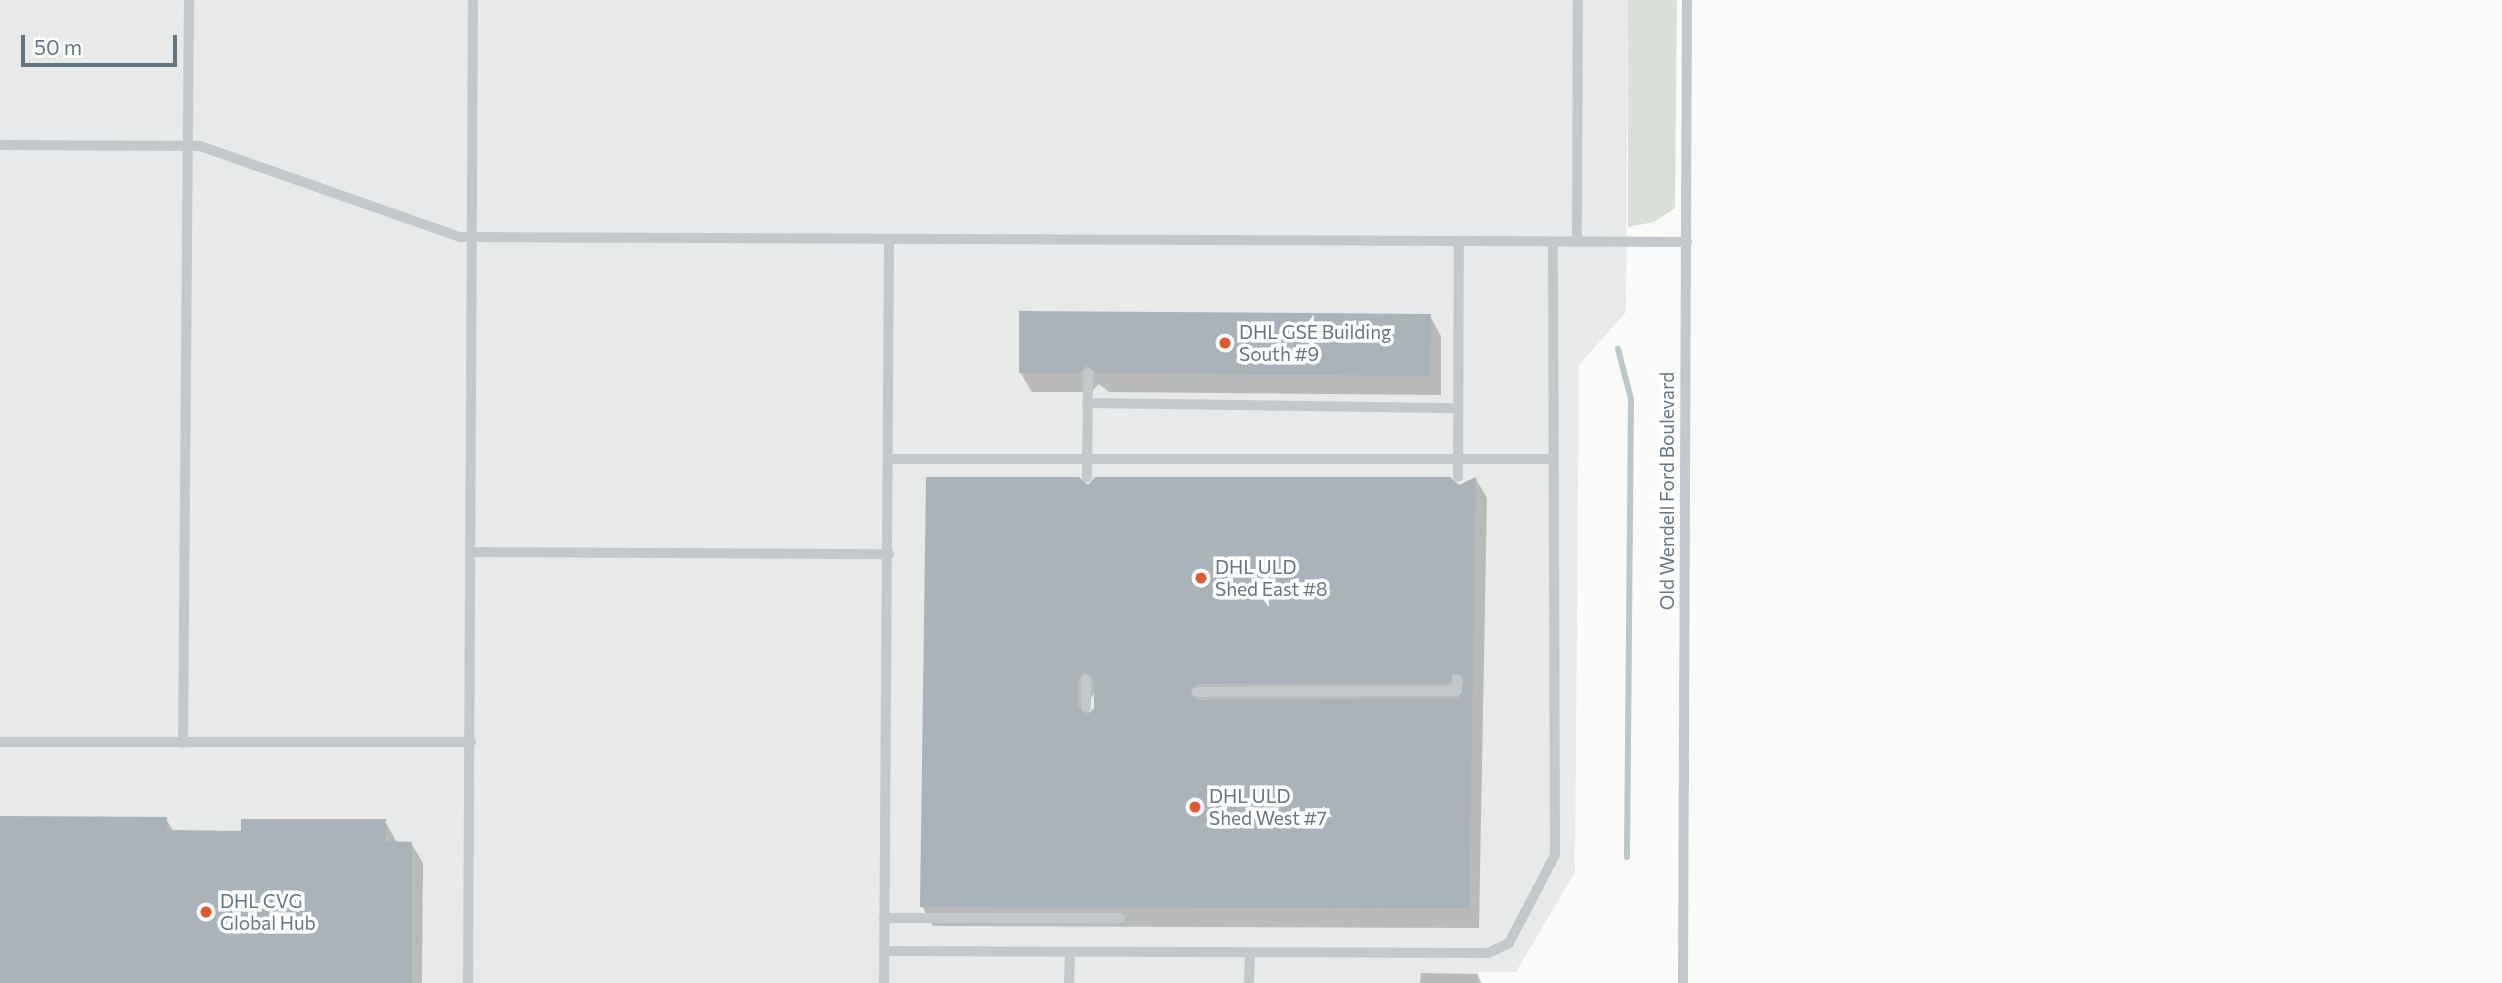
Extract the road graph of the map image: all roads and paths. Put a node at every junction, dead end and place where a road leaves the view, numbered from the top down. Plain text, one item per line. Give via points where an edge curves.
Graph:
1 (189, 0) edge
2 (474, 0) edge
3 (1578, 0) edge
4 (1687, 0) edge
5 (0, 145) edge
6 (188, 146) junction
7 (472, 237) junction
8 (889, 239) junction
9 (1459, 242) junction
10 (1553, 242) junction
11 (1577, 242) junction
12 (1687, 242) junction
13 (1088, 373) dead end
14 (1087, 403) junction
15 (1458, 408) junction
16 (1087, 458) junction
17 (888, 459) junction
18 (1458, 459) junction
19 (1553, 459) junction
20 (1087, 477) dead end
21 (1458, 477) dead end
22 (471, 552) junction
23 (888, 554) junction
24 (1457, 679) dead end
25 (1086, 680) dead end
26 (1197, 692) dead end
27 (1086, 706) dead end
28 (471, 741) junction
29 (0, 742) edge
30 (183, 743) junction
31 (884, 918) junction
32 (1120, 918) dead end
33 (884, 951) junction
34 (1070, 952) junction
35 (1250, 953) junction
36 (468, 983) edge
37 (884, 983) edge
38 (1069, 983) edge
39 (1249, 983) edge
40 (1683, 983) edge

1 - 6 lane
2 - 7 lane
3 - 11 lane
4 - 12 lane, Old Wendell Ford Boulevard
5 - 6 lane
6 - 7 lane
6 - 30 lane
7 - 8 lane
7 - 22 lane
8 - 9 lane
8 - 17 lane
9 - 10 lane
9 - 15 lane
10 - 11 lane
10 - 19 lane
11 - 12 lane
12 - 40 lane, Old Wendell Ford Boulevard
13 - 14 lane
14 - 15 lane
14 - 16 lane
15 - 18 lane
16 - 17 lane
16 - 18 lane
16 - 20 lane
17 - 23 lane
18 - 19 lane
18 - 21 lane
19 - 35 lane via 1555,855 1509,943 1488,953
22 - 23 lane
22 - 28 lane
23 - 31 lane
24 - 26 lane via 1457,691
25 - 27 lane
28 - 30 lane
28 - 36 lane
29 - 30 lane
31 - 32 lane
31 - 33 lane
33 - 34 lane
33 - 37 lane
34 - 35 lane
34 - 38 lane
35 - 39 lane

